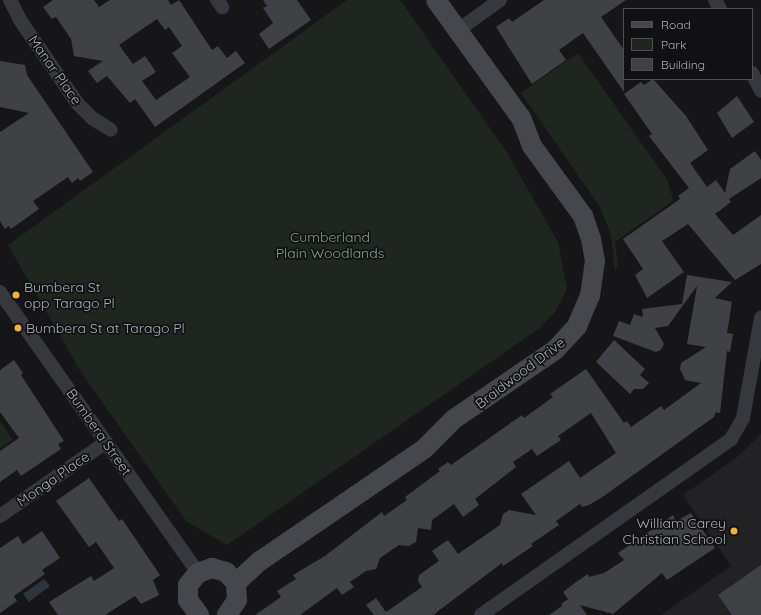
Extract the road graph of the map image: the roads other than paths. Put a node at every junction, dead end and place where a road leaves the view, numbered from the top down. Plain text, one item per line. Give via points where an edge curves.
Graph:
1 (10, 0) edge
2 (436, 0) edge
3 (500, 0) edge
4 (457, 30) junction
5 (111, 130) dead end
6 (1, 297) edge
7 (761, 318) edge
8 (106, 442) junction
9 (0, 516) edge
10 (198, 573) junction
11 (236, 583) junction
12 (190, 612) edge
13 (228, 615) edge
14 (481, 615) edge

1 - 5 street, Manar Place via 20,20 78,104 92,118
2 - 4 street, Braidwood Drive
3 - 4 street
4 - 11 street, Braidwood Drive via 521,118 532,146 583,216 595,260 593,286 586,307 573,331 555,350 454,419 424,449 260,560
6 - 8 street, Bumbera Street
7 - 14 street via 743,418 731,439
8 - 9 street, Monga Place
8 - 10 street, Bumbera Street
10 - 11 street via 219,569
10 - 12 street via 187,592
11 - 13 street via 237,600

